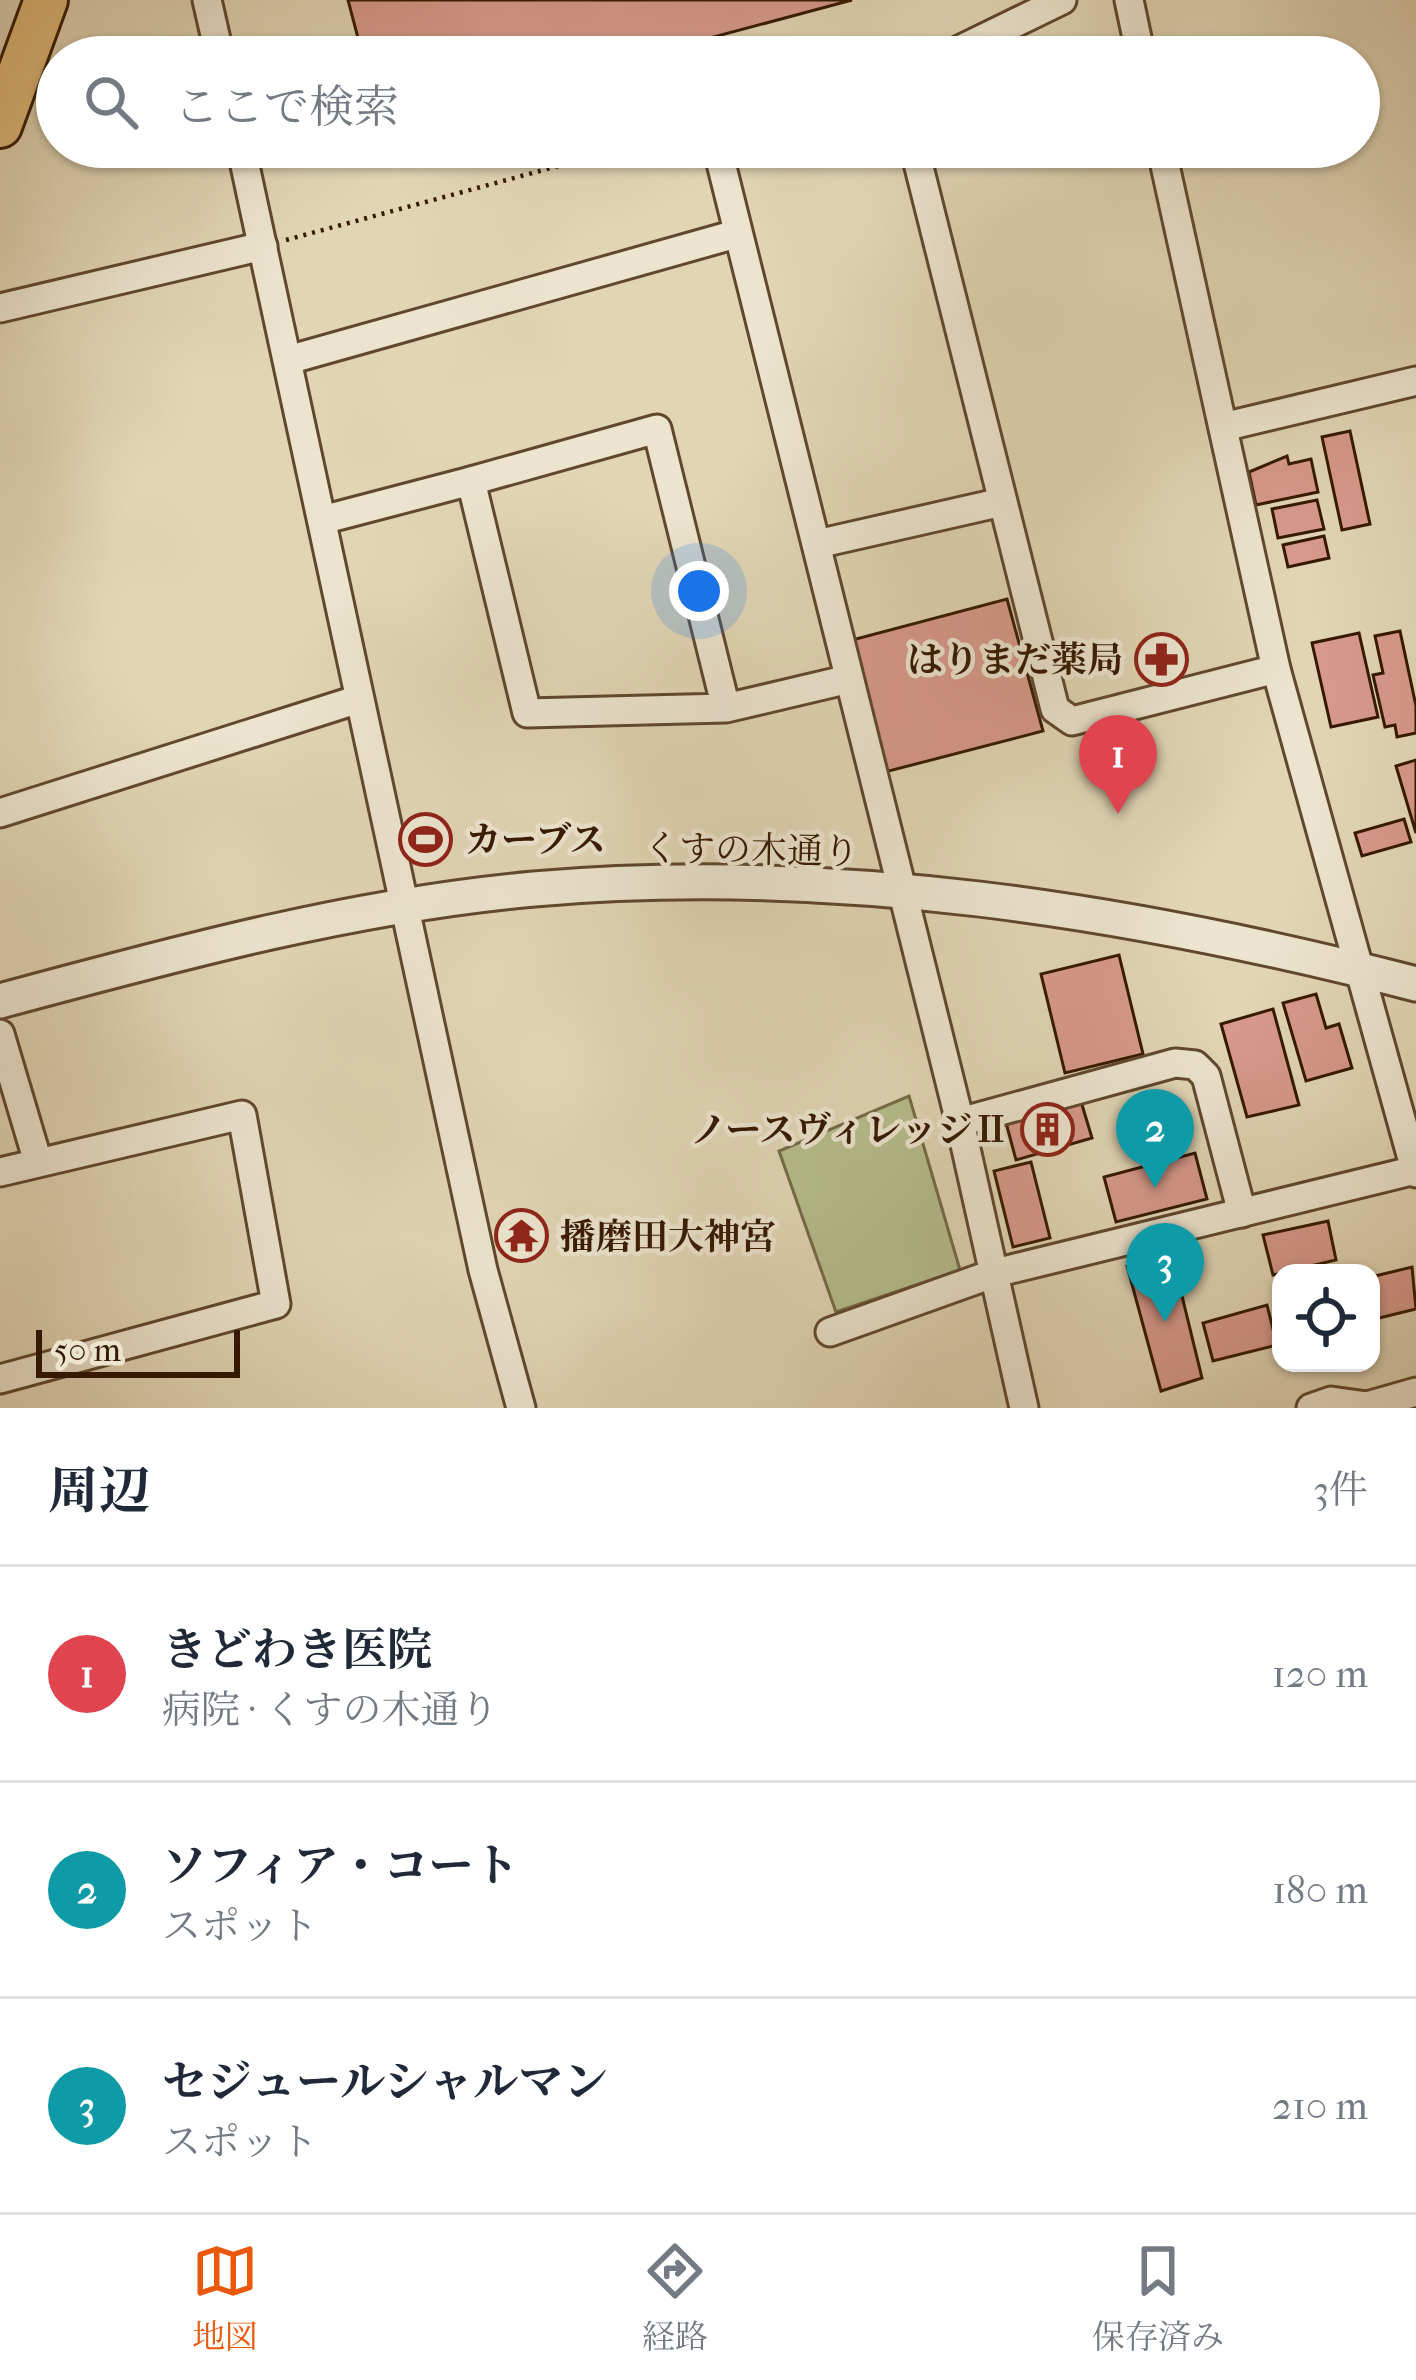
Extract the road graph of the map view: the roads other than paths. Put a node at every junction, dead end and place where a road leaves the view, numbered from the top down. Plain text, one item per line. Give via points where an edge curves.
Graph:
1 (46, 0) edge
2 (207, 0) edge
3 (1062, 0) edge
4 (1129, 0) edge
5 (215, 36) edge
6 (989, 36) edge
7 (1137, 36) edge
8 (0, 126) edge
9 (246, 168) edge
10 (722, 168) edge
11 (919, 168) edge
12 (1166, 168) edge
13 (736, 234) junction
14 (263, 246) junction
15 (0, 308) edge
16 (288, 360) junction
17 (1416, 382) edge
18 (1223, 427) junction
19 (471, 481) junction
20 (1002, 502) junction
21 (322, 520) junction
22 (817, 544) junction
23 (1276, 669) junction
24 (849, 679) junction
25 (359, 699) junction
26 (726, 707) junction
27 (0, 813) edge
28 (899, 894) junction
29 (406, 907) junction
30 (1361, 970) junction
31 (1416, 984) edge
32 (0, 1001) edge
33 (0, 1034) edge
34 (959, 1122) junction
35 (38, 1162) junction
36 (0, 1172) edge
37 (1416, 1172) edge
38 (1242, 1213) junction
39 (995, 1273) junction
40 (830, 1332) dead end
41 (0, 1379) edge
42 (1416, 1392) edge
43 (521, 1408) edge
44 (1024, 1408) edge
45 (1311, 1408) edge

1 - 8 main road
2 - 5 street
3 - 6 street
4 - 7 street
9 - 14 street
10 - 13 street
11 - 20 street
12 - 18 street
13 - 16 street
13 - 22 street
14 - 15 street
14 - 16 street
16 - 21 street
17 - 18 street
18 - 23 street
19 - 21 street
19 - 26 street via 526,713
19 - 26 street via 657,429
20 - 22 street
20 - 23 street via 1055,709 1072,721
21 - 25 street
22 - 24 street
23 - 30 street
24 - 26 street
24 - 28 street
25 - 27 street
25 - 29 street
28 - 29 street, くすの木通り via 656,884
28 - 30 street, くすの木通り via 1120,919
28 - 34 street
29 - 32 street, くすの木通り via 163,957
29 - 43 street via 483,1270
30 - 31 street, くすの木通り
30 - 37 street
33 - 35 street
34 - 38 street via 1175,1063 1195,1065 1206,1076
34 - 39 street
35 - 36 street
35 - 41 street via 242,1115 276,1304
37 - 38 street
38 - 39 street
39 - 40 street
39 - 44 street
42 - 45 street via 1367,1406 1331,1401

